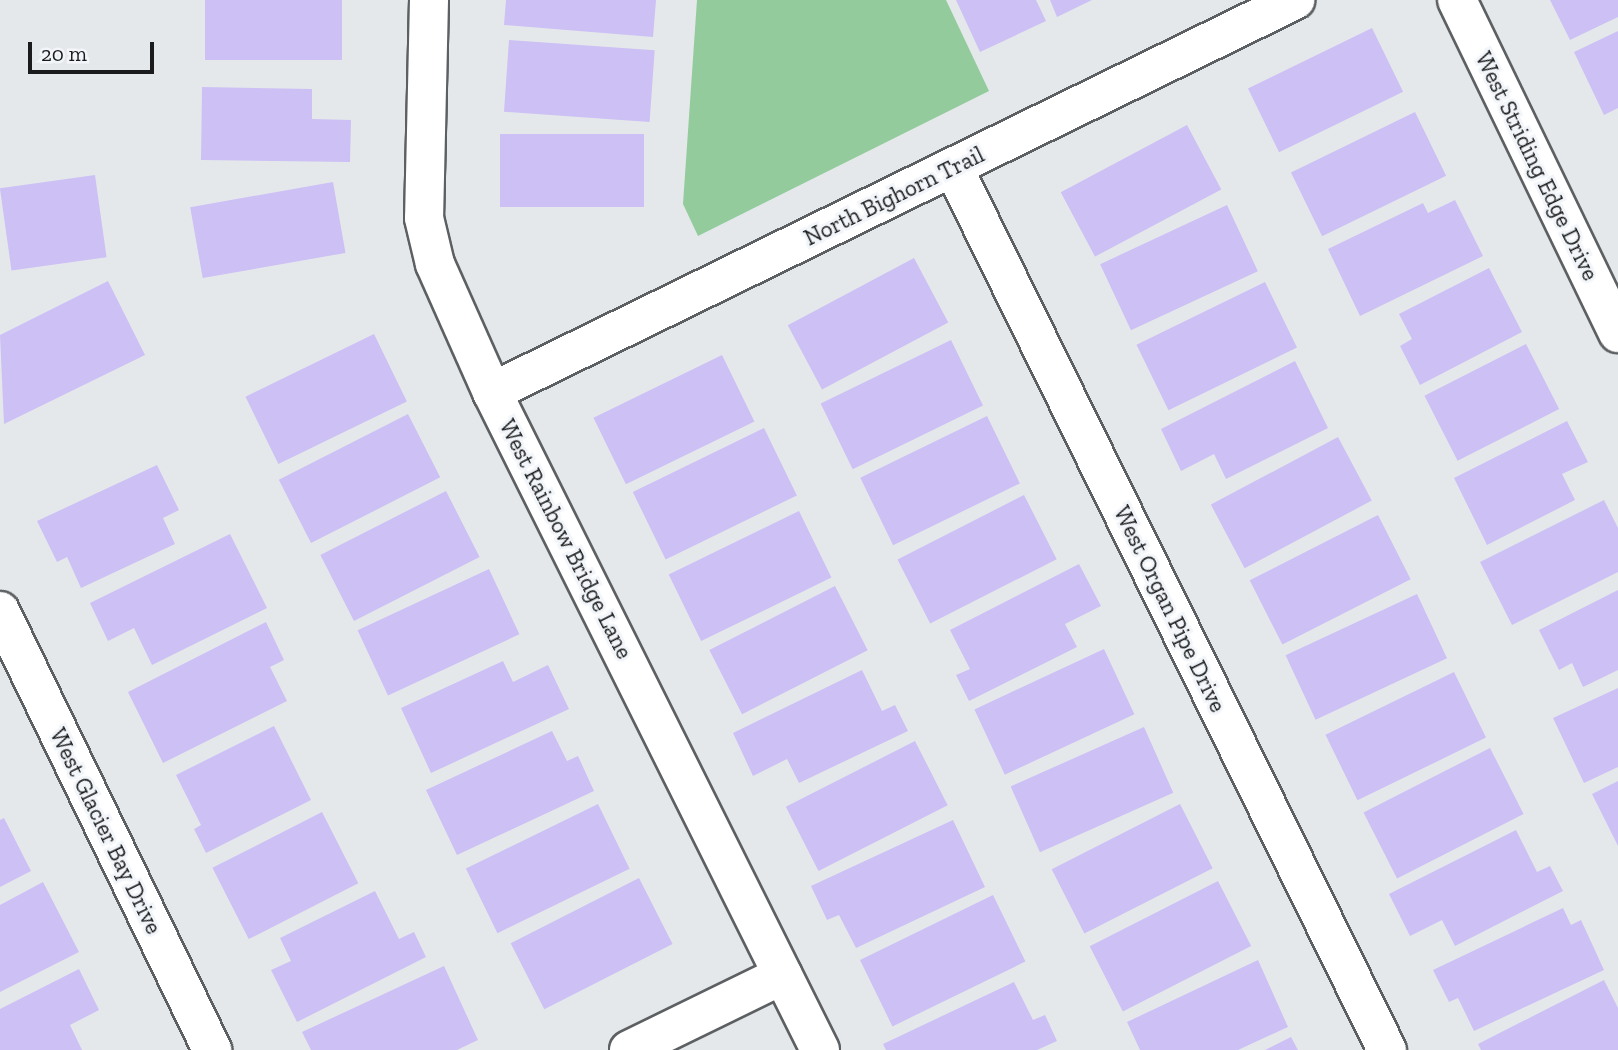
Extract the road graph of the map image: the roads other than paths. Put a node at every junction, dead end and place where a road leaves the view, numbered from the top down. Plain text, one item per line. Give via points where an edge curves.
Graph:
1 (429, 0) edge
2 (1295, 0) edge
3 (1457, 0) edge
4 (953, 167) junction
5 (1618, 333) edge
6 (492, 392) junction
7 (0, 611) edge
8 (783, 975) junction
9 (212, 1050) edge
10 (629, 1050) edge
11 (820, 1050) edge
12 (1387, 1050) edge

1 - 6 street, West Rainbow Bridge Lane via 424,218 435,264
2 - 4 street, North Bighorn Trail
3 - 5 street, West Striding Edge Drive
4 - 6 street, North Bighorn Trail
4 - 12 street, West Organ Pipe Drive
6 - 8 street, West Rainbow Bridge Lane
7 - 9 street, West Glacier Bay Drive
8 - 10 street
8 - 11 street, West Rainbow Bridge Lane

